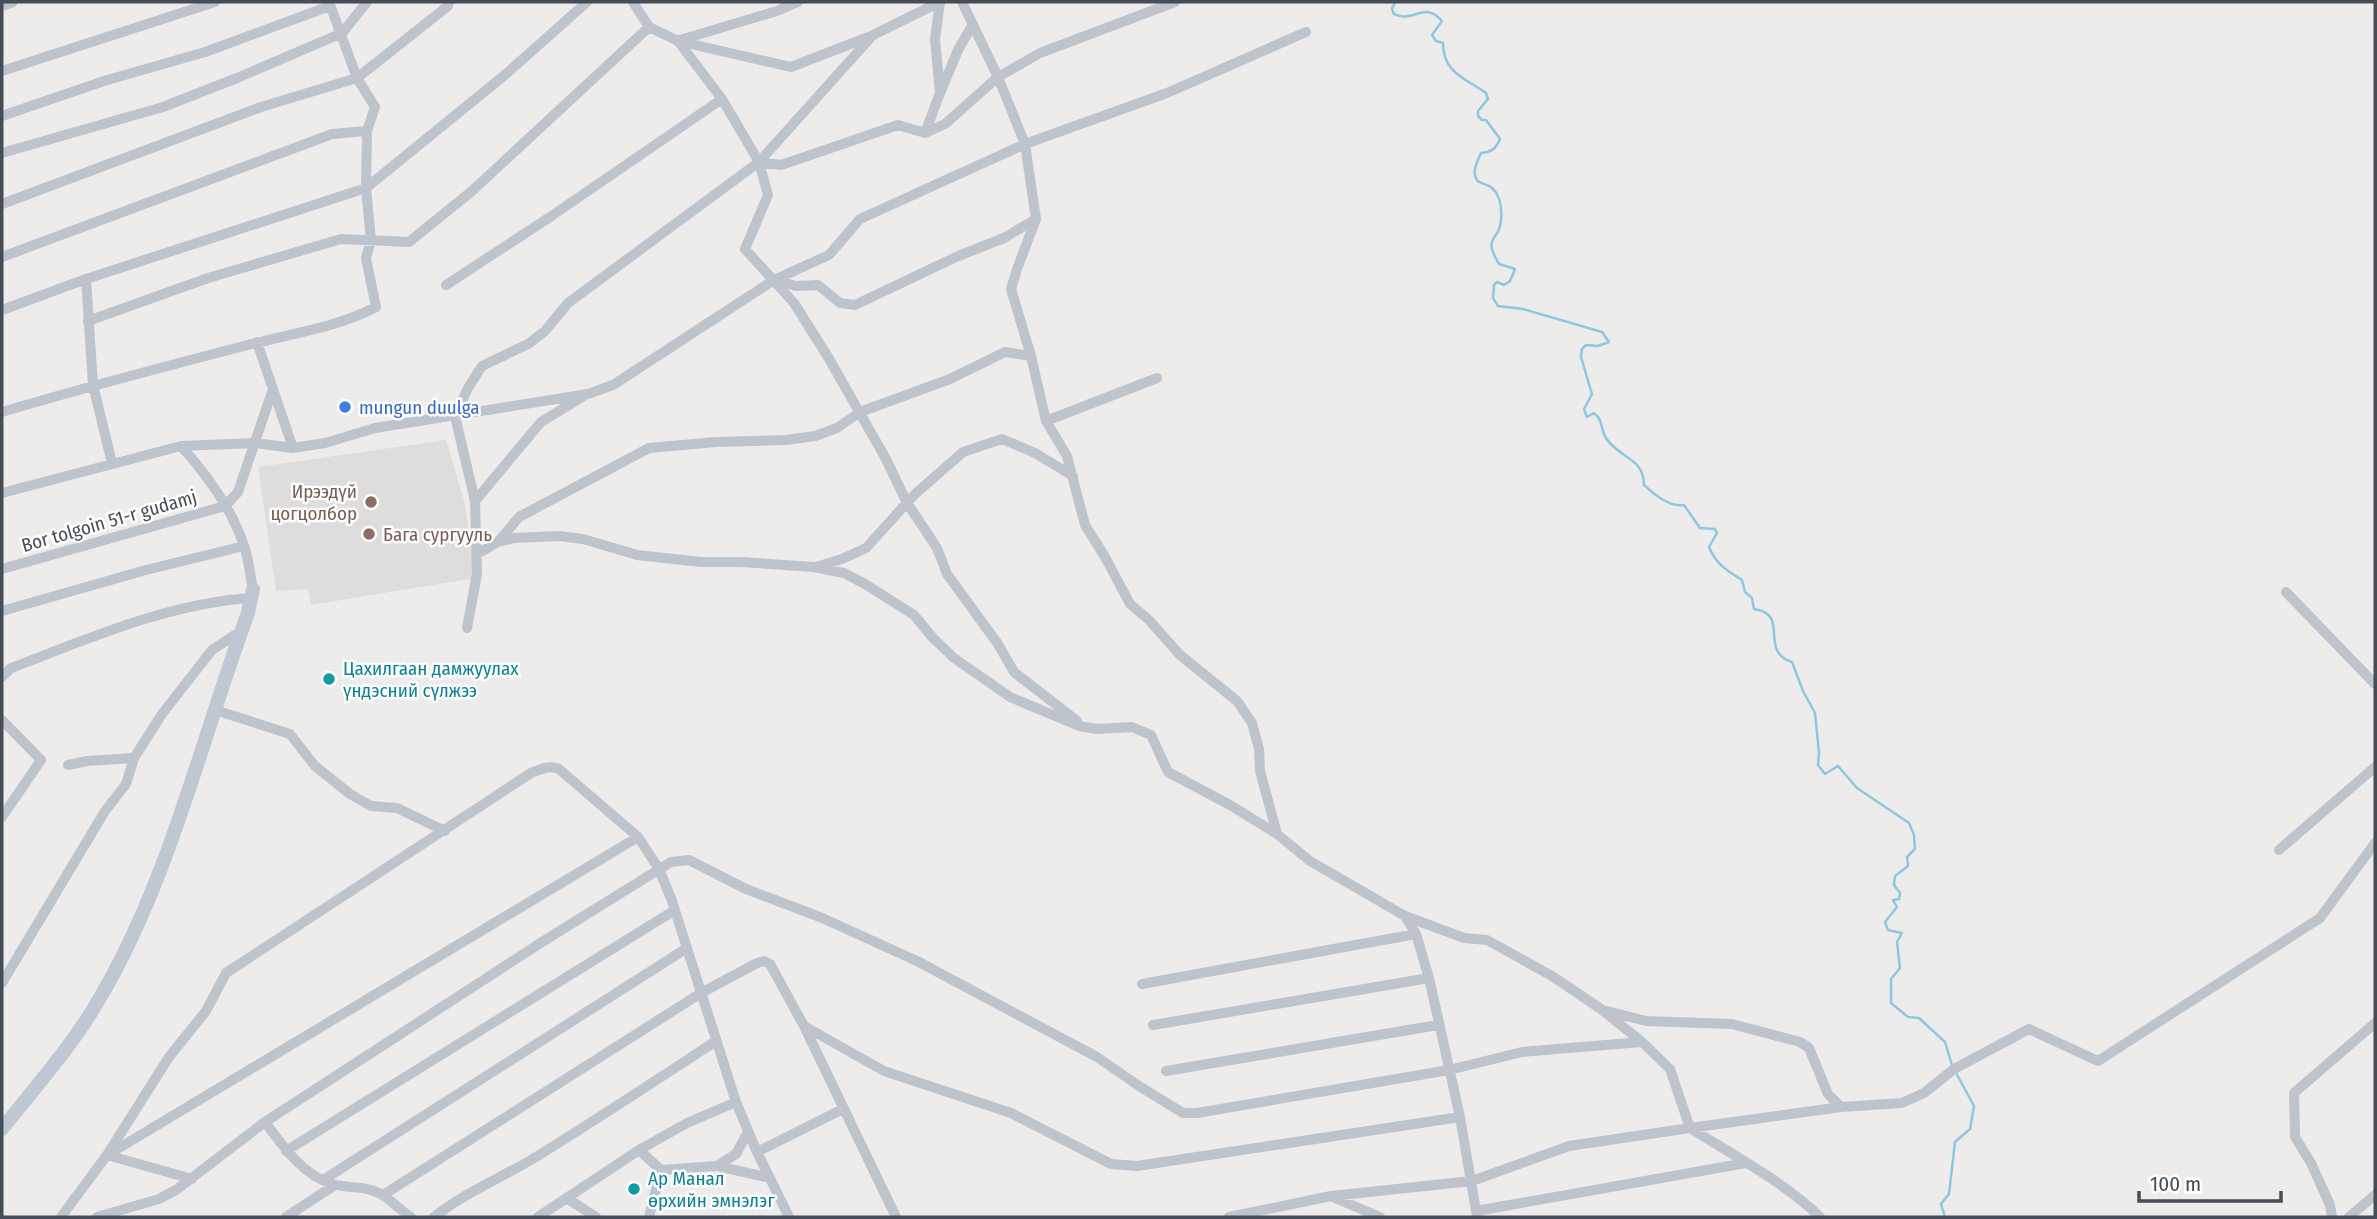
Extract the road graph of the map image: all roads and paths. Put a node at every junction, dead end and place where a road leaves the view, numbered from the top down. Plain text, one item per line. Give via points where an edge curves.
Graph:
1 (13, 2) edge
2 (215, 2) edge
3 (367, 2) edge
4 (449, 2) edge
5 (587, 2) edge
6 (633, 2) edge
7 (798, 2) edge
8 (940, 2) edge
9 (962, 2) edge
10 (1175, 2) edge
11 (329, 4) edge
12 (2, 6) edge
13 (973, 24) junction
14 (649, 27) junction
15 (1306, 32) dead end
16 (342, 33) junction
17 (873, 35) junction
18 (678, 41) junction
19 (2, 71) edge
20 (998, 77) junction
21 (357, 78) junction
22 (940, 93) junction
23 (722, 99) junction
24 (2, 117) edge
25 (367, 131) junction
26 (925, 133) junction
27 (1025, 144) junction
28 (2, 153) edge
29 (759, 162) junction
30 (366, 188) junction
31 (2, 204) edge
32 (1036, 219) junction
33 (371, 240) junction
34 (2, 257) edge
35 (86, 279) junction
36 (775, 280) junction
37 (446, 285) dead end
38 (2, 310) edge
39 (88, 321) junction
40 (257, 342) junction
41 (1031, 356) junction
42 (1157, 378) dead end
43 (93, 385) junction
44 (273, 389) junction
45 (587, 394) junction
46 (2, 412) edge
47 (860, 412) junction
48 (455, 416) junction
49 (1046, 421) junction
50 (255, 443) junction
51 (181, 446) junction
52 (293, 448) junction
53 (112, 463) junction
54 (1073, 476) junction
55 (2, 493) edge
56 (475, 501) junction
57 (907, 503) junction
58 (225, 506) junction
59 (498, 542) junction
60 (244, 546) junction
61 (477, 554) junction
62 (814, 568) junction
63 (2, 569) edge
64 (2286, 592) dead end
65 (252, 593) junction
66 (2, 611) edge
67 (467, 628) dead end
68 (241, 631) junction
69 (2, 677) edge
70 (2375, 684) edge
71 (215, 710) junction
72 (2, 720) edge
73 (1097, 729) junction
74 (134, 758) junction
75 (68, 765) dead end
76 (2375, 767) edge
77 (2, 817) edge
78 (445, 831) junction
79 (1277, 834) junction
80 (638, 838) junction
81 (2375, 843) edge
82 (2279, 850) dead end
83 (659, 869) junction
84 (675, 910) junction
85 (1405, 916) junction
86 (1416, 934) junction
87 (687, 948) junction
88 (1429, 978) junction
89 (2, 983) edge
90 (1142, 984) dead end
91 (701, 993) junction
92 (1601, 1009) junction
93 (2375, 1023) edge
94 (1438, 1025) junction
95 (804, 1026) junction
96 (1153, 1026) dead end
97 (716, 1041) junction
98 (1642, 1042) junction
99 (1449, 1070) junction
100 (1166, 1071) dead end
101 (736, 1102) junction
102 (1841, 1107) junction
103 (843, 1109) junction
104 (1460, 1117) junction
105 (265, 1122) junction
106 (1690, 1128) junction
107 (2, 1129) edge
108 (748, 1132) junction
109 (639, 1150) junction
110 (286, 1151) junction
111 (757, 1152) junction
112 (107, 1155) junction
113 (1746, 1163) junction
114 (717, 1166) junction
115 (661, 1170) junction
116 (770, 1178) junction
117 (192, 1179) junction
118 (323, 1180) junction
119 (1472, 1181) junction
120 (335, 1185) junction
121 (383, 1195) junction
122 (2375, 1195) edge
123 (1331, 1196) junction
124 (568, 1199) junction
125 (397, 1208) junction
126 (1477, 1214) edge
127 (61, 1217) edge
128 (97, 1217) edge
129 (286, 1217) edge
130 (388, 1217) edge
131 (411, 1217) edge
132 (434, 1217) edge
133 (538, 1217) edge
134 (596, 1217) edge
135 (649, 1217) edge
136 (789, 1217) edge
137 (896, 1217) edge
138 (1228, 1217) edge
139 (1380, 1217) edge
140 (1820, 1217) edge
141 (2332, 1217) edge
142 (2349, 1217) edge

1 - 12 street
2 - 19 street
3 - 16 street
4 - 21 street
5 - 30 street
6 - 14 street
7 - 18 street
8 - 17 street
8 - 22 street via 935,39
9 - 13 street
10 - 20 street via 1040,53
11 - 16 street
11 - 24 street via 205,52
13 - 20 street
13 - 22 street
14 - 18 street
14 - 33 street via 472,191 409,242
15 - 27 street via 1167,93
16 - 21 street
16 - 28 street via 163,107
17 - 18 street via 791,67
17 - 29 street
18 - 23 street
20 - 26 street via 944,124
20 - 27 street
21 - 25 street via 376,107
21 - 31 street via 261,107
22 - 26 street
23 - 29 street
23 - 37 street
25 - 30 street
25 - 34 street via 332,134
26 - 29 street via 898,125 781,165
27 - 32 street
27 - 36 street via 860,219 829,255
29 - 36 street via 768,195 746,249
29 - 48 street via 568,303 528,344 482,366
30 - 33 street
30 - 35 street
32 - 36 street via 855,305 840,303 818,285 796,286
32 - 41 street via 1011,289
33 - 39 street via 341,239 221,274
33 - 40 street via 366,258 376,307
35 - 38 street
35 - 39 street
36 - 45 street via 613,385
36 - 47 street via 794,303
39 - 43 street
40 - 43 street
40 - 44 street
41 - 47 street via 1005,352 950,379
41 - 49 street
42 - 49 street
43 - 46 street
43 - 53 street
44 - 50 street
44 - 52 street
45 - 48 street
45 - 56 street via 541,422
47 - 57 street
47 - 59 street via 815,436 649,448 519,517
48 - 52 street via 375,428
48 - 56 street
49 - 54 street
50 - 51 street
50 - 52 street
50 - 58 street via 238,492
51 - 53 street
51 - 58 street
53 - 55 street
54 - 57 street via 1002,439 963,452
54 - 79 street via 1085,525 1130,604 1180,655 1237,701 1252,723
56 - 61 street
57 - 62 street via 866,548
57 - 73 street via 937,548 947,575 1014,673 1074,719
58 - 60 street
58 - 63 street, Bor tolgoin 51-r gudamj
59 - 61 street
59 - 62 street via 559,536 637,555
60 - 65 street
60 - 66 street
61 - 67 street via 478,574
62 - 73 street via 844,573 894,601 914,615 954,658 1010,697
64 - 70 street
65 - 68 street
65 - 69 street via 155,617 11,668
68 - 71 street
68 - 74 street via 212,650
71 - 78 street via 290,734 314,766 351,794 372,806 397,808
71 - 107 street via 170,842 112,977 86,1020
72 - 77 street via 41,760
73 - 79 street via 1132,727 1151,735 1168,772
74 - 75 street
74 - 89 street via 126,785 104,811
76 - 82 street
78 - 80 street via 531,773 553,767
78 - 112 street via 226,973 206,1011 169,1057
79 - 85 street via 1310,861
80 - 83 street
80 - 112 street
81 - 102 street via 2320,918 2098,1061 2029,1029 1902,1103
83 - 84 street
83 - 99 street via 689,860 917,961 1097,1057 1183,1113
83 - 105 street
84 - 87 street
84 - 110 street
85 - 86 street
85 - 92 street via 1464,938 1487,940
86 - 88 street
86 - 90 street
87 - 91 street
87 - 118 street
88 - 94 street
88 - 96 street
91 - 95 street via 764,961 771,964
91 - 97 street
91 - 121 street
92 - 98 street
92 - 102 street via 1646,1021 1732,1024 1800,1042 1809,1048 1828,1094
93 - 141 street via 2294,1093 2295,1137 2311,1163
94 - 99 street
94 - 100 street
95 - 103 street
95 - 104 street via 884,1071 1011,1113 1111,1164 1138,1166
97 - 101 street
97 - 132 street
98 - 99 street via 1522,1052
98 - 106 street via 1670,1069
99 - 104 street
101 - 108 street
101 - 109 street via 687,1122
102 - 106 street
103 - 111 street
103 - 137 street
104 - 119 street
105 - 110 street
105 - 117 street
106 - 113 street
106 - 119 street via 1569,1146
108 - 111 street
108 - 114 street via 736,1154
109 - 115 street
109 - 124 street
110 - 118 street
111 - 116 street
112 - 117 street
112 - 127 street
113 - 126 street
113 - 140 street
114 - 115 street
114 - 116 street
115 - 135 street
116 - 136 street
117 - 128 street via 159,1199
118 - 120 street
119 - 123 street
119 - 126 street
120 - 121 street via 360,1186
120 - 129 street
121 - 125 street
122 - 142 street
123 - 138 street
123 - 139 street
124 - 133 street
124 - 134 street
125 - 130 street
125 - 131 street

